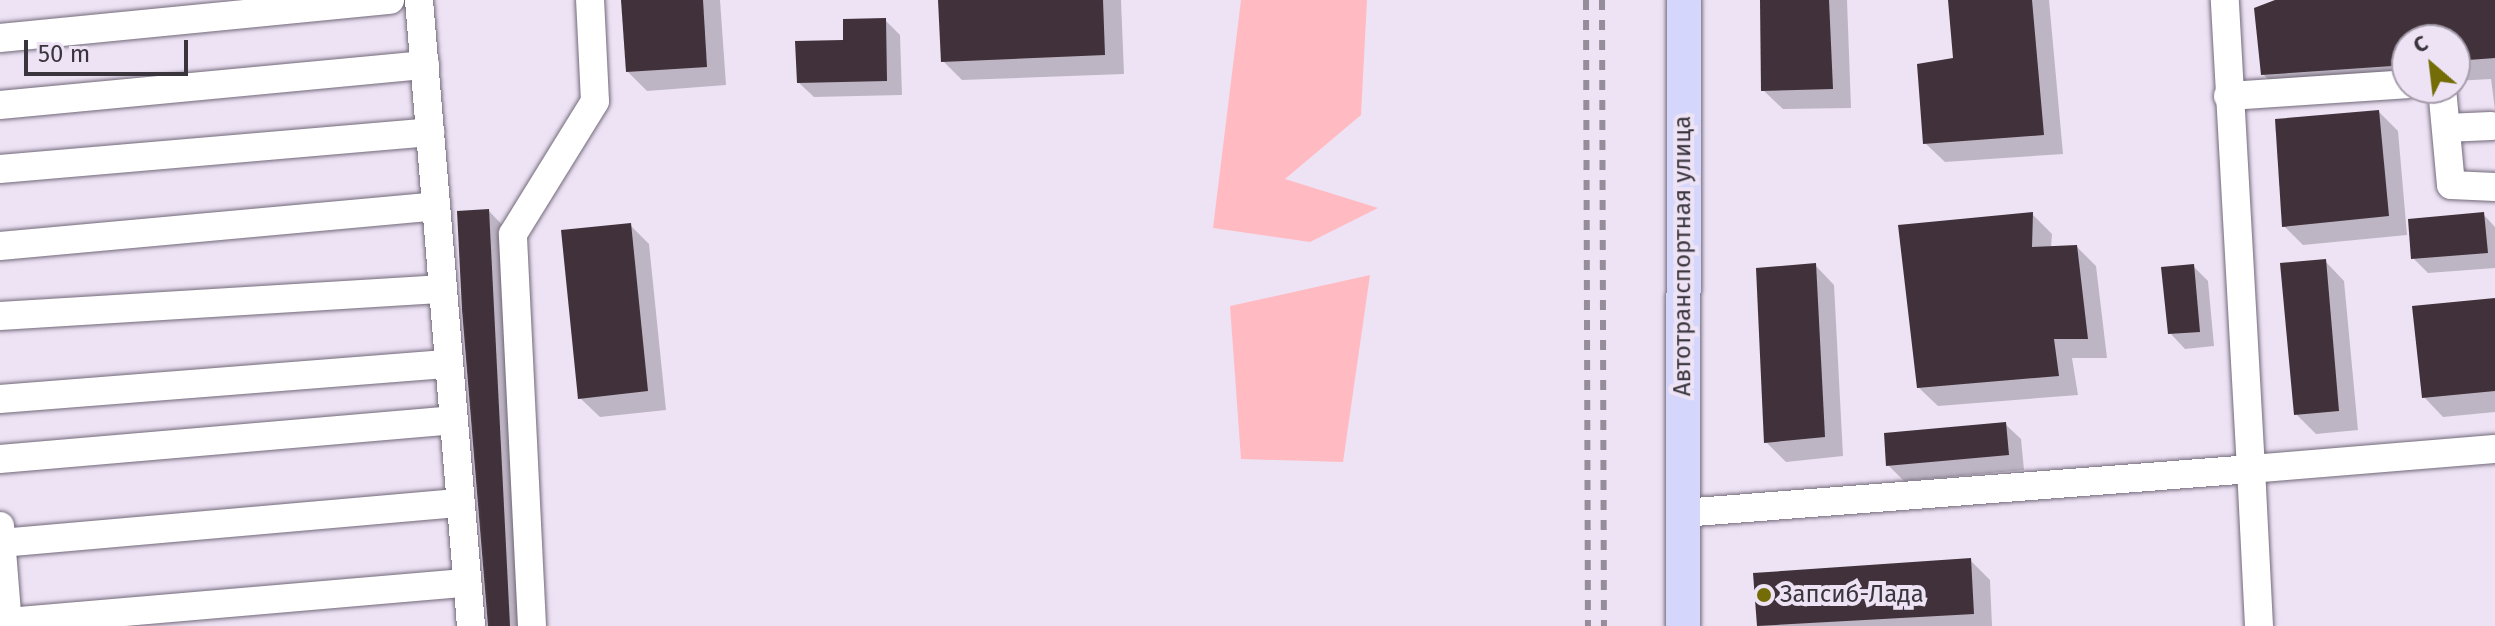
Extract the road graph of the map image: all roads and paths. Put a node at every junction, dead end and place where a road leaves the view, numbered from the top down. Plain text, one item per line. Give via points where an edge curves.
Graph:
1 (390, 0) edge
2 (419, 0) edge
3 (590, 0) edge
4 (1684, 0) edge
5 (2225, 0) edge
6 (0, 38) edge
7 (425, 65) junction
8 (2391, 85) edge
9 (2228, 96) junction
10 (2444, 104) edge
11 (0, 105) edge
12 (2491, 126) dead end
13 (2446, 128) junction
14 (430, 132) junction
15 (0, 169) edge
16 (2495, 187) edge
17 (436, 206) junction
18 (0, 246) edge
19 (443, 289) junction
20 (0, 316) edge
21 (449, 364) junction
22 (0, 399) edge
23 (446, 421) dead end
24 (2495, 449) edge
25 (0, 459) edge
26 (2251, 469) junction
27 (460, 503) junction
28 (1682, 513) junction
29 (1, 535) edge
30 (467, 583) junction
31 (8, 624) edge
32 (471, 626) edge
33 (532, 626) edge
34 (1683, 626) edge
35 (2259, 626) edge

1 - 6 lane
2 - 7 lane
3 - 33 lane via 595,101 513,234
4 - 28 main road, Автотранспортная улица
5 - 9 lane
7 - 11 lane
7 - 14 lane
8 - 9 lane
9 - 26 lane
10 - 13 lane
12 - 13 lane
13 - 16 lane via 2451,185
14 - 15 lane
14 - 17 lane
17 - 18 lane
17 - 19 lane
19 - 20 lane
19 - 21 lane
21 - 22 lane
21 - 27 lane
23 - 25 lane
24 - 26 lane
26 - 28 lane
26 - 35 lane
27 - 29 lane
27 - 30 lane
28 - 34 main road, Автотранспортная улица
29 - 31 lane
30 - 31 lane
30 - 32 lane

